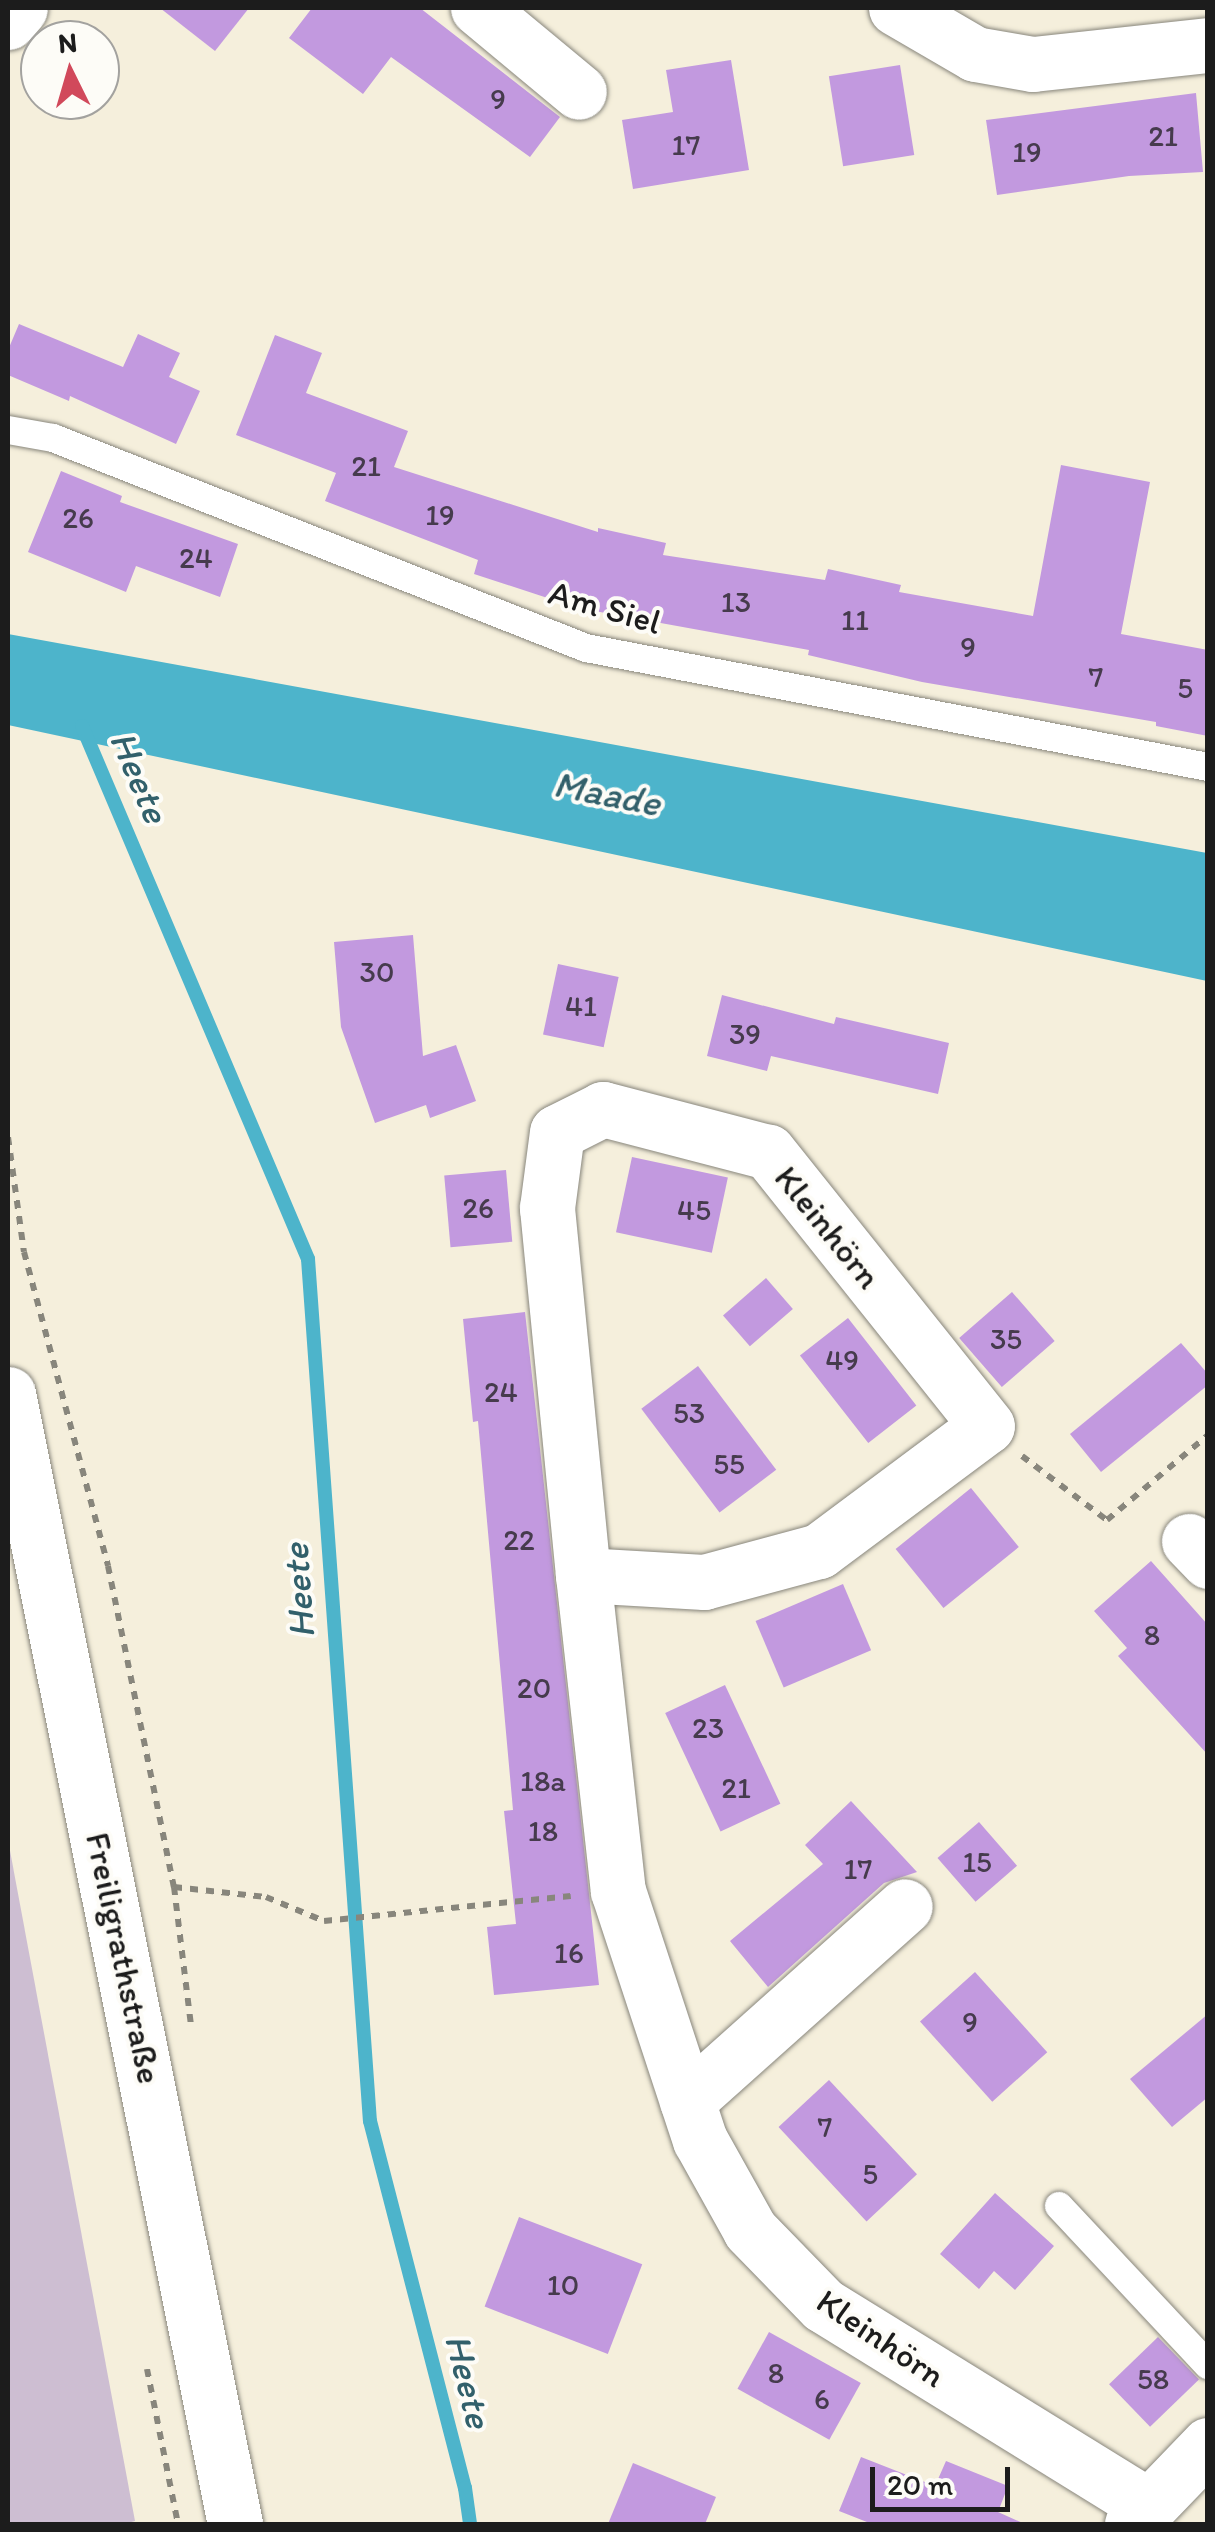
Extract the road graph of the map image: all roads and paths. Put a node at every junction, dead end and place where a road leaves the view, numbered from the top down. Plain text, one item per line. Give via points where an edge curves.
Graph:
1 (20, 8) edge
2 (478, 8) edge
3 (896, 8) edge
4 (8, 22) edge
5 (1208, 45) edge
6 (579, 92) dead end
7 (8, 430) edge
8 (1208, 767) edge
9 (8, 1394) edge
10 (987, 1426) junction
11 (1208, 1435) edge
12 (20, 1516) edge
13 (584, 1575) junction
14 (174, 1887) dead end
15 (618, 1891) junction
16 (905, 1906) dead end
17 (687, 2101) junction
18 (1060, 2206) dead end
19 (1208, 2364) edge
20 (1208, 2445) edge
21 (1140, 2515) edge
22 (235, 2524) edge

1 - 4 street
2 - 6 street
3 - 5 street via 975,54 1033,64
7 - 8 lane, Am Siel via 53,438 586,648
9 - 12 street, Freiligrathstraße
10 - 11 path via 1106,1520
10 - 13 street via 818,1551 704,1582
10 - 13 street, Kleinhörn via 768,1152 603,1109 557,1132 547,1208
12 - 22 street, Freiligrathstraße
13 - 15 street, Kleinhörn
14 - 15 path via 266,1897 324,1922
15 - 17 street, Kleinhörn
16 - 17 street
17 - 21 street, Kleinhörn via 700,2140 750,2230 823,2305
18 - 19 lane
20 - 21 street

